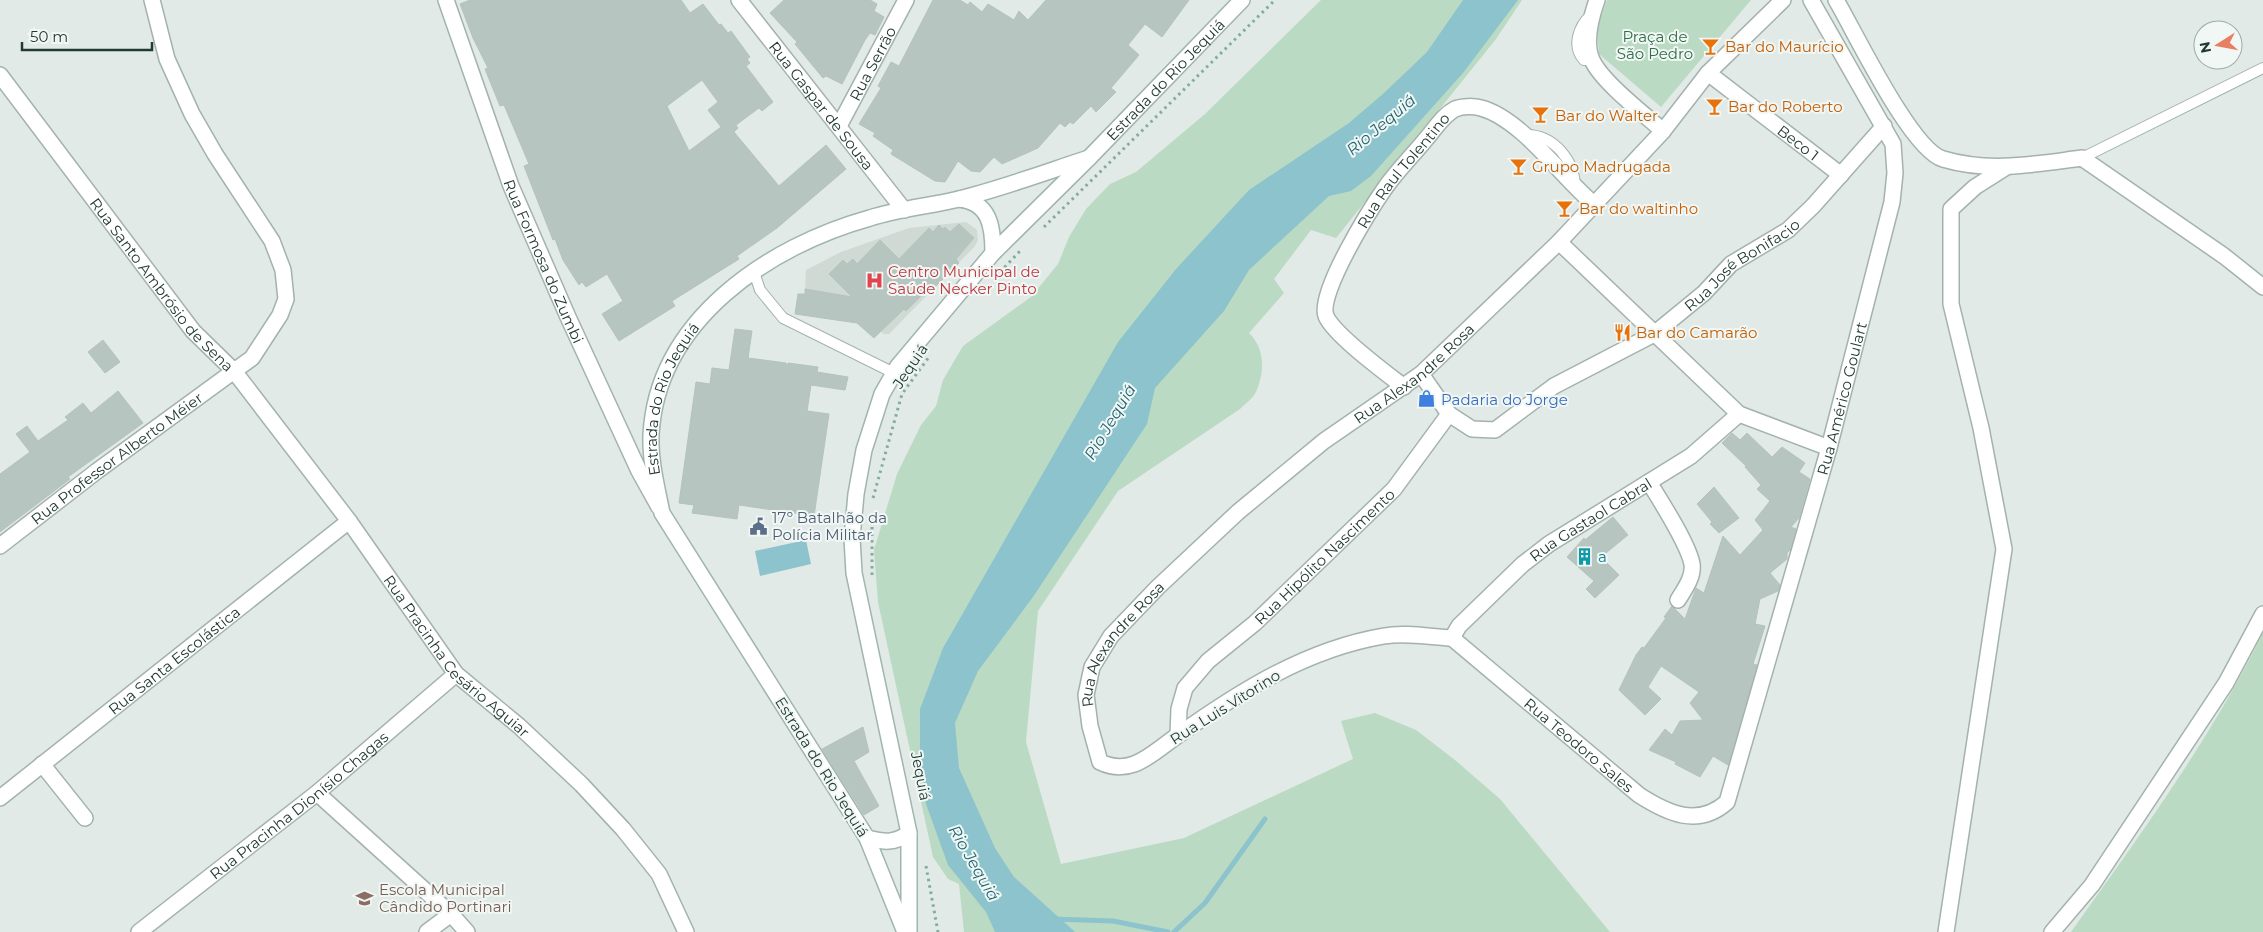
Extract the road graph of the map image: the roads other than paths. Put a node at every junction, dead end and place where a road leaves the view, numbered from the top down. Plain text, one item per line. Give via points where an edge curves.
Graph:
1 (152, 0) edge
2 (446, 0) edge
3 (739, 0) edge
4 (906, 0) edge
5 (1242, 0) edge
6 (1783, 0) edge
7 (1811, 0) edge
8 (1836, 0) edge
9 (1594, 7) edge
10 (2263, 68) edge
11 (1708, 73) junction
12 (0, 75) edge
13 (839, 126) junction
14 (1884, 126) junction
15 (1663, 130) junction
16 (1089, 158) junction
17 (2082, 158) junction
18 (2005, 168) junction
19 (1841, 175) junction
20 (959, 199) junction
21 (1594, 205) junction
22 (904, 210) junction
23 (1560, 242) junction
24 (993, 253) junction
25 (754, 272) junction
26 (2263, 287) edge
27 (1654, 334) junction
28 (234, 371) junction
29 (894, 373) junction
30 (1421, 374) junction
31 (1404, 387) junction
32 (1449, 414) junction
33 (1739, 414) junction
34 (1829, 448) junction
35 (1649, 482) junction
36 (662, 513) junction
37 (349, 521) junction
38 (0, 546) edge
39 (1678, 600) dead end
40 (2263, 614) edge
41 (1452, 638) junction
42 (456, 674) junction
43 (1178, 735) junction
44 (1096, 752) joint
45 (42, 764) junction
46 (316, 793) junction
47 (0, 798) edge
48 (1722, 807) joint
49 (85, 818) dead end
50 (909, 833) junction
51 (867, 838) junction
52 (451, 914) junction
53 (144, 930) edge
54 (427, 932) edge
55 (467, 932) edge
56 (686, 932) edge
57 (907, 932) edge
58 (1946, 932) edge
59 (2052, 932) edge

1 - 28 street, Rua Santo Ambrósio de Sena via 167,59 192,114 272,241 283,270 286,299 280,315 252,358
2 - 36 street, Rua Formosa do Zumbi via 511,186 626,444
3 - 13 street, Rua Gaspar de Sousa
4 - 13 street, Rua Serrão
5 - 16 street, Estrada do Rio Jequiá
6 - 11 street, Rua Alexandre Rosa
7 - 14 street, Rua Américo Goulart
8 - 18 street via 1909,128 1925,148 1941,159
9 - 15 street via 1589,42 1592,60 1604,78
10 - 17 lane
11 - 15 street, Rua Alexandre Rosa
11 - 19 street, Beco 1
12 - 28 street, Rua Santo Ambrósio de Sena via 193,331
13 - 22 street, Rua Gaspar de Sousa
14 - 19 street, Rua José Bonifacio
14 - 34 street, Rua Américo Goulart via 1893,144 1892,202
15 - 21 street, Rua Alexandre Rosa
16 - 20 street, Estrada do Rio Jequiá
16 - 24 street, Estrada do Rio Jequiá
17 - 18 street
17 - 26 street via 2224,256
18 - 58 street via 1975,187 1951,209 1951,304 1981,428 2004,549
19 - 27 street, Rua José Bonifacio via 1788,230 1731,264 1704,293
20 - 22 street, Estrada do Rio Jequiá
20 - 24 street via 973,202 989,217 993,229
21 - 23 street, Rua Alexandre Rosa
21 - 31 street, Rua Raul Tolentino via 1525,134 1497,115 1470,107 1454,110 1446,116 1386,186 1355,235 1324,306 1326,316 1337,330
22 - 25 street, Estrada do Rio Jequiá via 818,236
23 - 27 street
23 - 30 street, Rua Alexandre Rosa
24 - 29 street, Estrada do Rio Jequiá
25 - 29 lane via 762,295 783,318
25 - 36 street, Estrada do Rio Jequiá via 713,303 677,349 664,374 651,435 653,468
27 - 32 street, Rua José Bonifacio via 1554,386 1496,430 1472,429
27 - 33 street
28 - 37 street, Rua Pracinha Cesário Aguiar
28 - 38 street, Rua Professor Alberto Méier
29 - 50 street, Estrada do Rio Jequiá via 882,394 864,450 852,538 854,573
30 - 31 street, Rua Alexandre Rosa
30 - 32 street
31 - 44 street, Rua Alexandre Rosa via 1324,441 1238,512 1111,636 1092,667 1086,695
32 - 43 street, Rua Hipólito Nascimento via 1394,489 1255,622 1208,661 1185,688 1179,709
33 - 34 street
33 - 35 street, Rua Gastaol Cabral via 1691,456
34 - 48 street, Rua Américo Goulart via 1731,793
35 - 39 street via 1692,564 1691,576
35 - 41 street, Rua Gastaol Cabral via 1548,544 1458,626
36 - 51 street, Estrada do Rio Jequiá
37 - 42 street, Rua Pracinha Cesário Aguiar
37 - 45 street, Rua Santa Escolástica
40 - 59 street via 2216,699 2092,885
41 - 43 street, Rua Luis Vitorino via 1386,635 1306,659 1270,675
41 - 48 street, Rua Teodoro Sales via 1639,795 1665,812 1702,816
42 - 46 street, Rua Pracinha Dionísio Chagas
42 - 56 street, Rua Pracinha Cesário Aguiar via 519,726 623,829 659,874
43 - 44 street, Rua Luis Vitorino via 1128,767 1116,768 1100,762
45 - 47 street, Rua Santa Escolástica
45 - 49 street
46 - 52 street
46 - 53 street, Rua Pracinha Dionísio Chagas
50 - 51 street via 890,842
50 - 57 street, Estrada do Rio Jequiá
51 - 57 street, Estrada do Rio Jequiá
52 - 54 street
52 - 55 street

